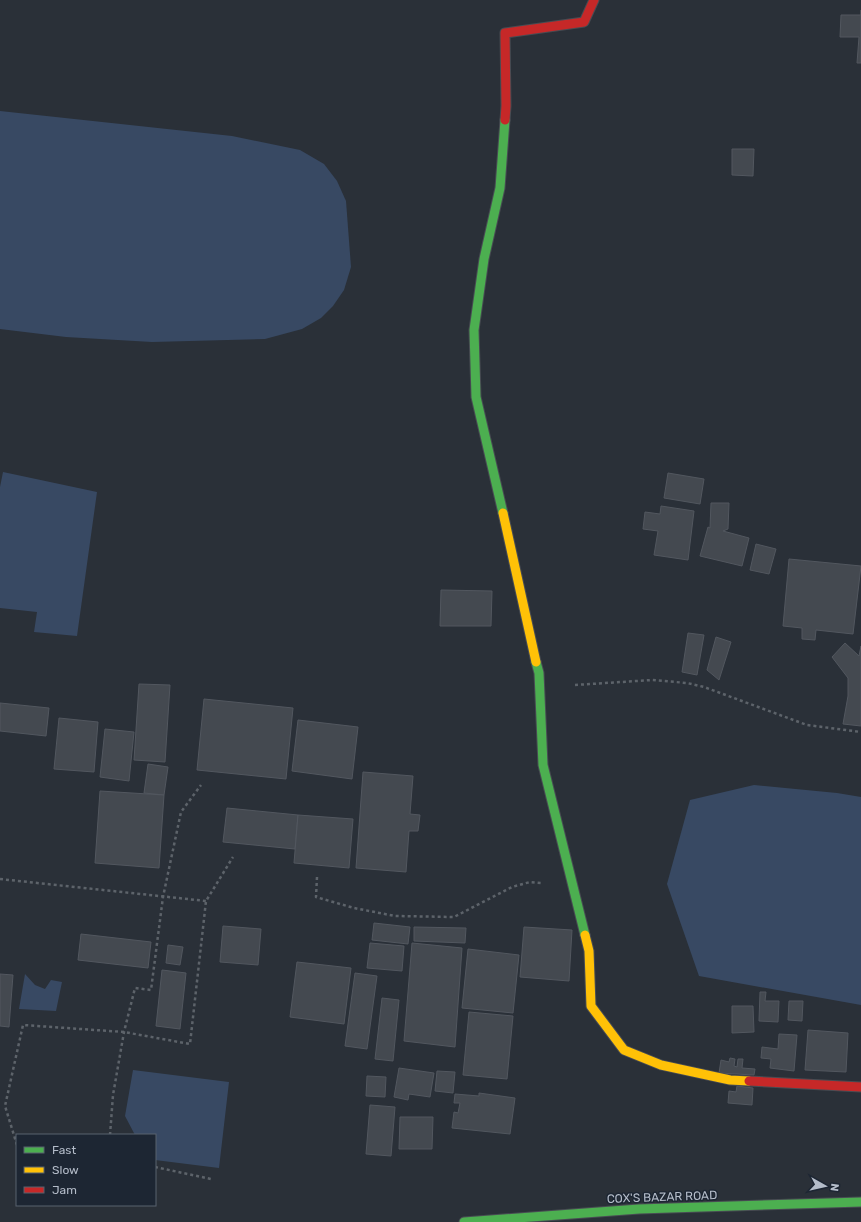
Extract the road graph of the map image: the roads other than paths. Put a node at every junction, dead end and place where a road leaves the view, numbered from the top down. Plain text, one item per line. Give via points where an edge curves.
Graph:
1 (594, 0) edge
2 (861, 1087) edge
3 (861, 1202) edge
4 (464, 1222) edge

1 - 2 main road via 584,22 506,33 506,106 500,188 484,259 474,330 476,397 539,673 544,765 589,951 591,1006 624,1050 661,1065 730,1080
3 - 4 main road, COX'S BAZAR ROAD via 639,1209

